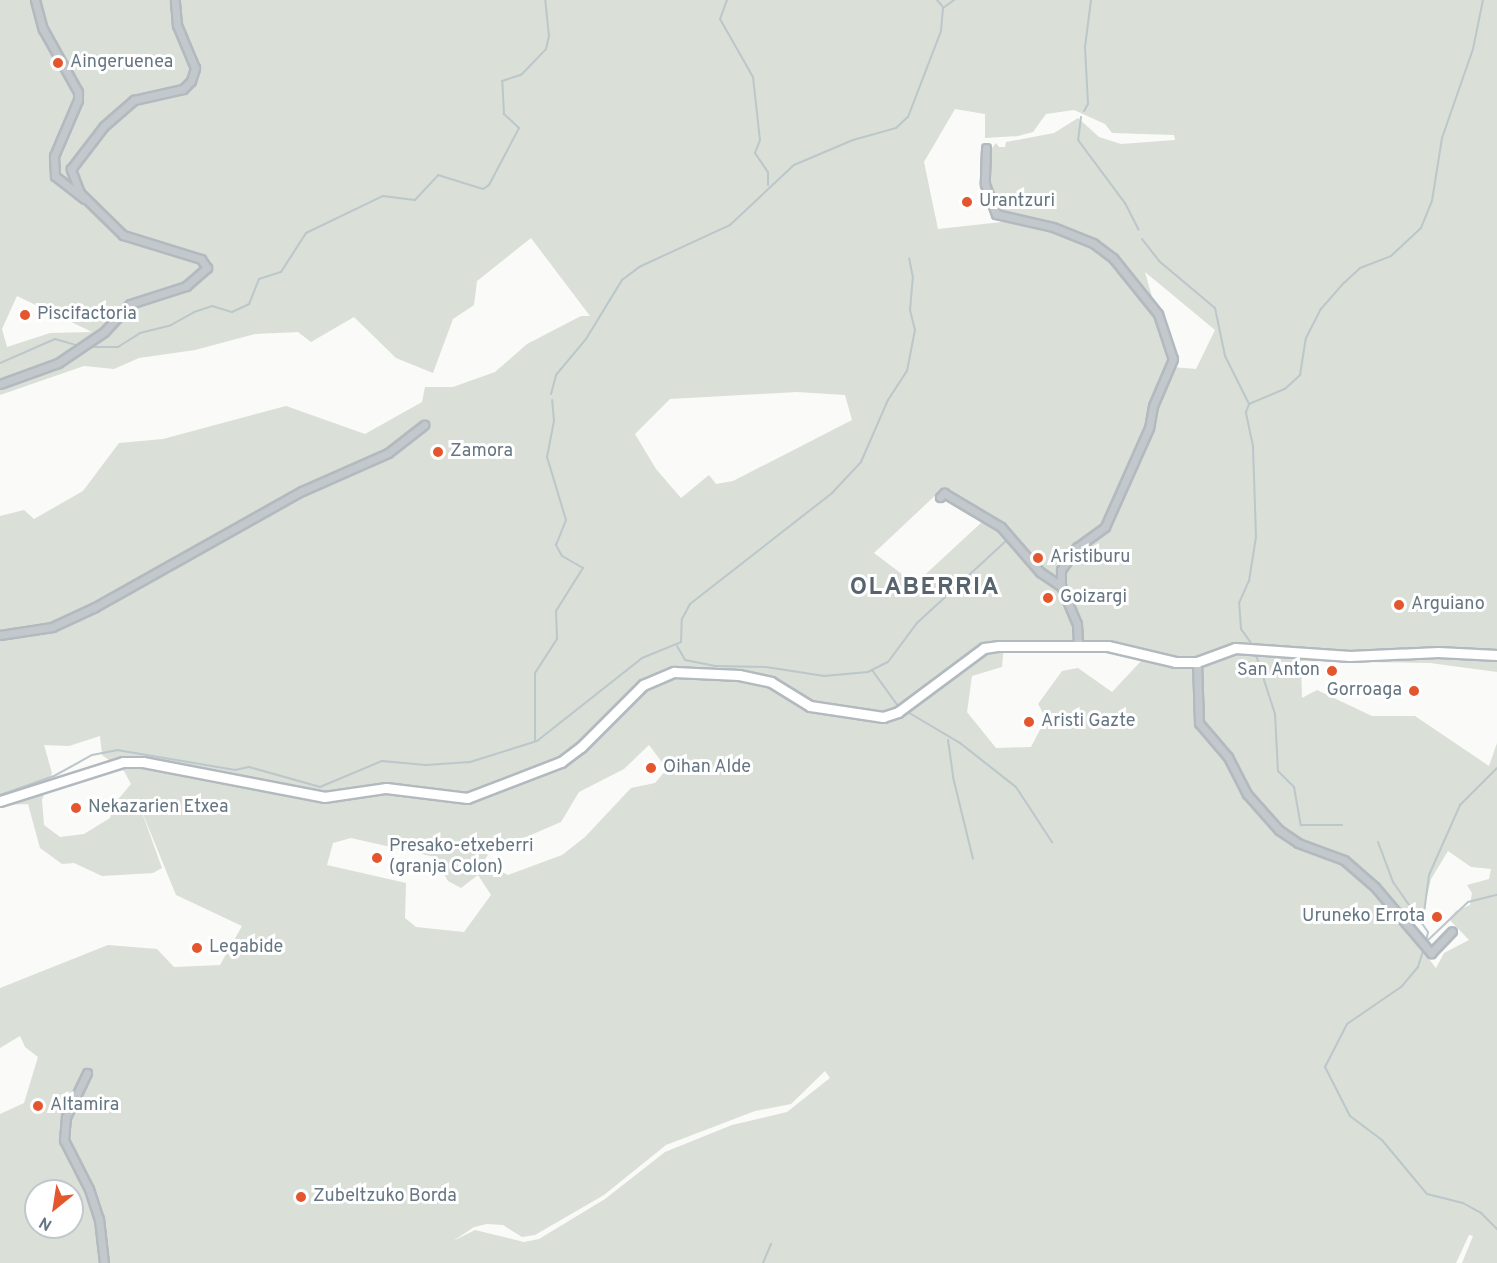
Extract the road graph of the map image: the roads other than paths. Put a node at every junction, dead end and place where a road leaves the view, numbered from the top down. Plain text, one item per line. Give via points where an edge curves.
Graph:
1 (35, 0) edge
2 (175, 0) edge
3 (986, 148) dead end
4 (86, 200) junction
5 (0, 384) edge
6 (424, 425) dead end
7 (939, 496) dead end
8 (1061, 586) junction
9 (0, 635) edge
10 (1078, 646) junction
11 (1497, 655) edge
12 (1197, 662) junction
13 (0, 801) edge
14 (1452, 932) dead end
15 (87, 1073) dead end
16 (104, 1263) edge

1 - 4 street via 44,29 78,92 54,156 55,176
2 - 4 street via 177,25 195,68 191,81 183,89 140,96 117,113 77,156 71,169
3 - 8 street via 985,184 996,214 1053,227 1093,243 1113,258 1158,314 1173,359 1153,406 1149,428 1105,527 1066,557
4 - 5 street via 123,235 201,259 207,268 186,286 130,304 88,345 58,363
6 - 9 street via 388,453 302,490 95,607 52,627
7 - 8 street via 944,493 1001,527 1040,572
8 - 10 street via 1077,624
10 - 12 street via 1108,646 1175,663
10 - 13 street via 984,648 898,712 883,717 810,706 771,682 739,675 674,672 643,685 561,762 467,798 386,788 324,797 123,762
11 - 12 street via 1438,652 1350,656 1235,648
12 - 14 street via 1198,723 1228,757 1247,794 1279,830 1298,843 1344,860 1431,953
15 - 16 street via 66,1117 64,1140 89,1189 99,1219

